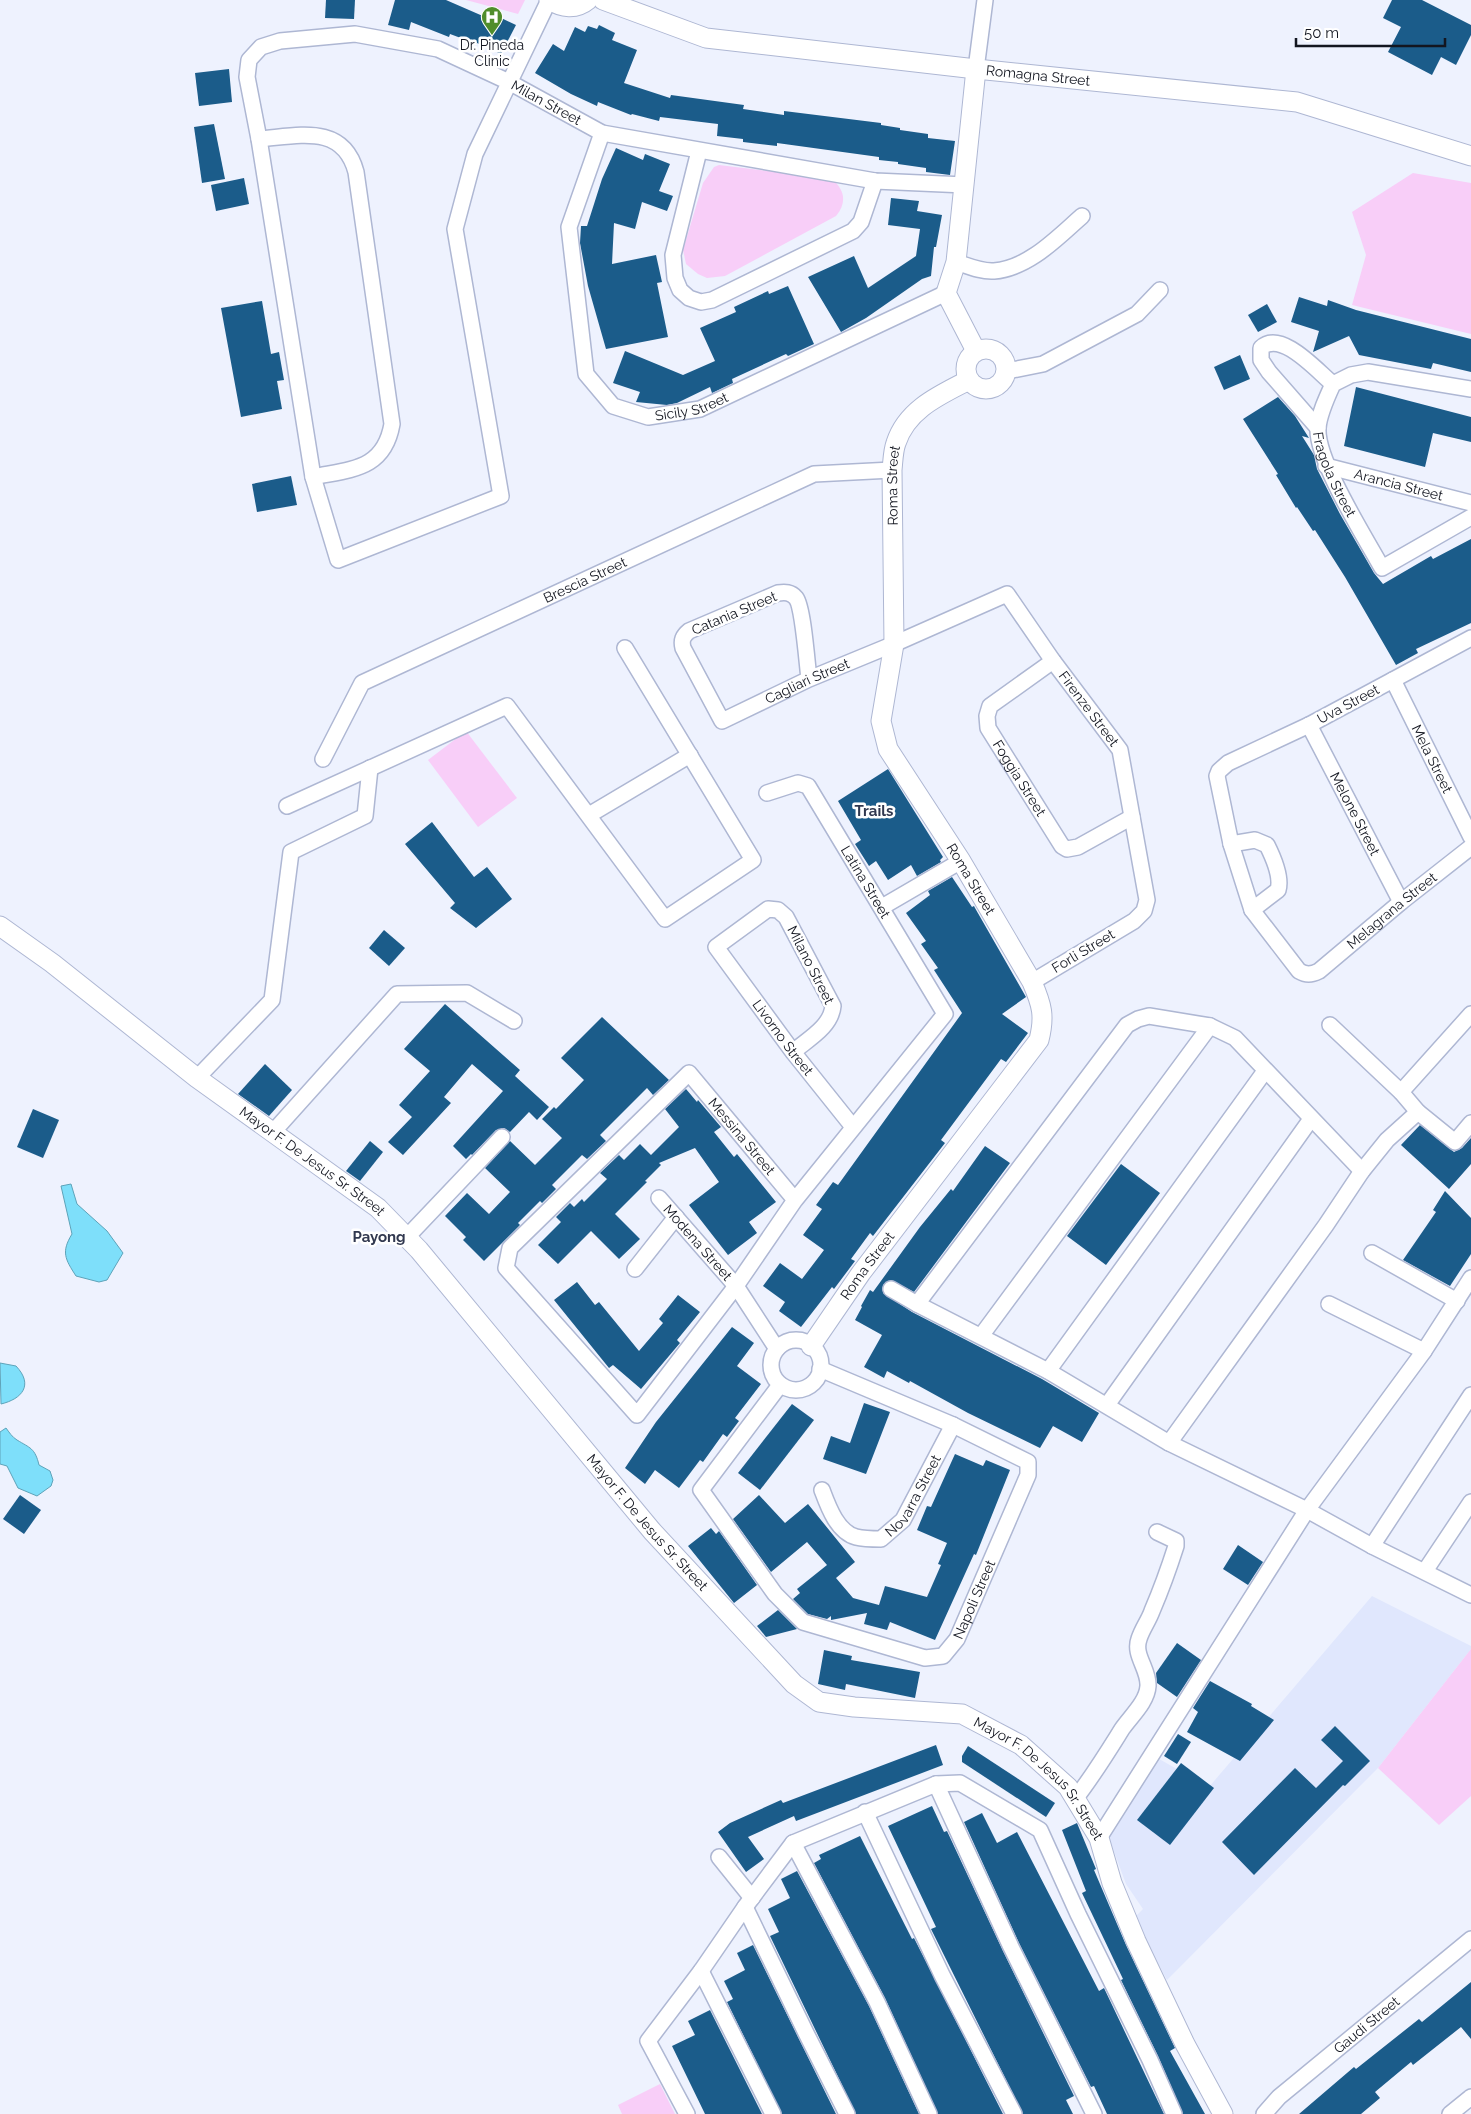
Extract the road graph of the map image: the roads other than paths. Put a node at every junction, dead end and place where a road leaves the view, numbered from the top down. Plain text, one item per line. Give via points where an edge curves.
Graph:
1 (549, 0) edge
2 (588, 0) edge
3 (604, 0) edge
4 (985, 0) edge
5 (976, 69) junction
6 (508, 82) junction
7 (602, 133) junction
8 (259, 139) junction
9 (699, 151) junction
10 (1471, 156) edge
11 (875, 181) junction
12 (965, 186) junction
13 (1082, 216) dead end
14 (956, 262) junction
15 (1160, 290) dead end
16 (946, 293) junction
17 (976, 351) junction
18 (1007, 370) junction
19 (969, 380) junction
20 (1332, 384) junction
21 (1471, 389) edge
22 (1318, 428) junction
23 (1326, 466) junction
24 (892, 470) junction
25 (312, 477) junction
26 (1471, 502) edge
27 (1471, 518) edge
28 (1007, 594) joint
29 (1471, 638) edge
30 (894, 644) junction
31 (625, 648) dead end
32 (1053, 661) junction
33 (808, 678) junction
34 (1393, 680) junction
35 (722, 721) joint
36 (1309, 725) junction
37 (690, 755) junction
38 (324, 759) dead end
39 (370, 768) junction
40 (767, 793) dead end
41 (287, 806) dead end
42 (589, 815) junction
43 (1132, 817) junction
44 (1471, 837) edge
45 (1231, 844) junction
46 (1471, 847) edge
47 (961, 861) junction
48 (1401, 902) junction
49 (882, 907) junction
50 (1252, 910) junction
51 (1134, 921) joint
52 (0, 926) edge
53 (716, 947) joint
54 (1032, 982) junction
55 (1471, 1014) edge
56 (514, 1021) dead end
57 (1330, 1025) dead end
58 (1210, 1026) junction
59 (793, 1052) junction
60 (1265, 1071) junction
61 (197, 1078) junction
62 (1401, 1092) junction
63 (1418, 1112) junction
64 (1311, 1119) junction
65 (1471, 1123) edge
66 (853, 1127) junction
67 (274, 1131) junction
68 (502, 1137) dead end
69 (1362, 1171) junction
70 (659, 1198) dead end
71 (795, 1200) junction
72 (676, 1217) junction
73 (407, 1237) junction
74 (1372, 1253) dead end
75 (635, 1268) dead end
76 (1471, 1278) edge
77 (736, 1286) junction
78 (891, 1289) dead end
79 (1456, 1301) junction
80 (917, 1304) junction
81 (1328, 1304) dead end
82 (981, 1336) junction
83 (811, 1346) junction
84 (776, 1350) junction
85 (1424, 1351) junction
86 (820, 1369) junction
87 (1048, 1371) junction
88 (780, 1385) junction
89 (1471, 1396) edge
90 (1107, 1405) junction
91 (952, 1425) junction
92 (1169, 1443) junction
93 (822, 1490) dead end
94 (1471, 1502) edge
95 (1307, 1510) junction
96 (1157, 1532) dead end
97 (1372, 1546) junction
98 (1424, 1571) junction
99 (1471, 1595) edge
100 (936, 1784) junction
101 (1075, 1799) junction
102 (865, 1812) junction
103 (1099, 1838) junction
104 (794, 1843) junction
105 (719, 1857) dead end
106 (748, 1902) junction
107 (1471, 1939) edge
108 (701, 1970) junction
109 (1471, 2097) edge
110 (687, 2114) edge
111 (773, 2114) edge
112 (847, 2114) edge
113 (929, 2114) edge
114 (1014, 2114) edge
115 (1094, 2114) edge
116 (1174, 2114) edge
117 (1223, 2114) edge
118 (1264, 2114) edge
119 (1450, 2114) edge

1 - 2 street via 567,7
1 - 6 street
3 - 5 street, Romagna Street via 706,38
4 - 5 street
5 - 10 street, Romagna Street via 1297,102
5 - 12 street
6 - 7 street, Milan Street
6 - 8 street, Milan Street via 438,49 364,35 280,41 261,47 249,60 247,68
6 - 25 street, Milan Street via 475,154 455,229 500,496 338,560
7 - 9 street, Milan Street
7 - 16 street, Sicily Street via 569,227 586,374 613,406 648,417 700,409
8 - 25 street, Milan Street
8 - 25 street via 325,137 342,146 356,172 392,424 384,449 369,463
9 - 11 street, Milan Street
9 - 11 street via 673,255 675,278 680,290 701,302 712,300 853,231 861,222
11 - 12 street, Milan Street
12 - 14 street
13 - 14 street via 1033,256 1013,266 994,271
14 - 16 street
15 - 18 street via 1138,314 1043,364
16 - 17 street
17 - 18 street via 994,350 1004,358
17 - 19 street via 966,367
18 - 19 street via 1002,382 991,389 978,388
19 - 24 street, Roma Street via 916,411 903,427 896,443
20 - 21 street via 1351,375 1368,372
20 - 22 street, Fragola Street
20 - 22 street via 1283,343 1268,343 1261,348 1262,360 1269,372
22 - 23 street, Fragola Street via 1319,446
23 - 26 street, Arancia Street
23 - 27 street, Fragola Street via 1382,568
24 - 30 street, Roma Street
24 - 38 street, Brescia Street via 814,474 362,683
28 - 30 street, Cagliari Street
28 - 32 street, Firenze Street
29 - 34 street, Uva Street
30 - 33 street, Cagliari Street
30 - 47 street, Roma Street via 880,722 888,749
31 - 37 street
32 - 43 street, Firenze Street via 1120,750
32 - 43 street, Foggia Street via 990,706 986,716 988,728 1062,846 1067,849 1078,847
33 - 35 street, Cagliari Street
33 - 35 street, Catania Street via 799,604 792,594 778,593 689,631 684,636 683,648
34 - 36 street, Uva Street
34 - 44 street, Mela Street
36 - 45 street, Uva Street via 1223,766 1219,771 1218,782
36 - 48 street, Melone Street
37 - 42 street
37 - 42 street via 753,860 665,919
39 - 41 street
39 - 42 street via 507,706
39 - 61 street via 365,816 291,852 272,1000
40 - 49 street, Latina Street via 798,783 808,786
43 - 51 street, Firenze Street via 1147,900 1144,911
45 - 50 street
45 - 50 street via 1255,840 1267,845 1270,851 1279,880 1278,890
46 - 48 street, Melagrana Street
47 - 49 street
47 - 54 street, Roma Street
48 - 50 street, Melagrana Street via 1314,974 1308,975 1299,971
49 - 66 street, Latina Street via 945,1014
51 - 54 street, Forli Street
52 - 61 street, Mayor F. De Jesus Sr. Street
53 - 59 street, Livorno Street
53 - 59 street, Milano Street via 768,909 778,910 786,918 833,1006 828,1023
54 - 83 street, Roma Street via 1041,1002 1044,1022 1039,1040 861,1273
55 - 62 street
56 - 67 street via 467,993 397,994
57 - 62 street
58 - 60 street via 1235,1038
58 - 80 street via 1149,1016 1127,1025
58 - 82 street
59 - 66 street, Livorno Street
60 - 64 street
60 - 87 street
61 - 67 street, Mayor F. De Jesus Sr. Street
62 - 63 street
63 - 65 street via 1455,1142
63 - 69 street
64 - 69 street
64 - 90 street
66 - 71 street
67 - 73 street, Mayor F. De Jesus Sr. Street via 378,1208
68 - 73 street
69 - 92 street
70 - 72 street, Modena Street
71 - 77 street
71 - 77 street, Messina Street via 689,1074 510,1248 506,1268 637,1415
72 - 75 street
72 - 77 street, Modena Street
73 - 101 street, Mayor F. De Jesus Sr. Street via 652,1530 794,1684 819,1702 962,1714 1021,1745 1068,1787
74 - 79 street
76 - 79 street
77 - 84 street, Modena Street
78 - 80 street
79 - 85 street
80 - 82 street
81 - 85 street
82 - 87 street
83 - 84 street via 797,1341 782,1344
83 - 86 street via 819,1356
84 - 88 street via 771,1364
85 - 95 street
86 - 88 street via 817,1377 805,1388 788,1389
86 - 91 street, Napoli Street
87 - 90 street
88 - 91 street, Napoli Street via 701,1490 775,1594 803,1622 925,1658 943,1656 957,1639 1028,1475 1028,1462
89 - 97 street
90 - 92 street
91 - 93 street, Novarra Street via 903,1520 881,1539 855,1537 840,1526
92 - 95 street
94 - 98 street
95 - 97 street
95 - 103 street
96 - 101 street via 1176,1541 1176,1546 1137,1648 1148,1686 1097,1771
97 - 98 street
98 - 99 street
100 - 102 street
100 - 115 street via 1011,1947
100 - 116 street via 960,1783 1040,1830
101 - 103 street, Mayor F. De Jesus Sr. Street
102 - 104 street
102 - 114 street via 942,1975
103 - 117 street, Mayor F. De Jesus Sr. Street via 1112,1883 1136,1941
104 - 106 street
104 - 113 street via 877,2002
105 - 106 street
106 - 108 street
106 - 112 street via 806,2034
107 - 118 street, Gaudi Street via 1279,2097
108 - 110 street via 648,2041
108 - 111 street
109 - 119 street

